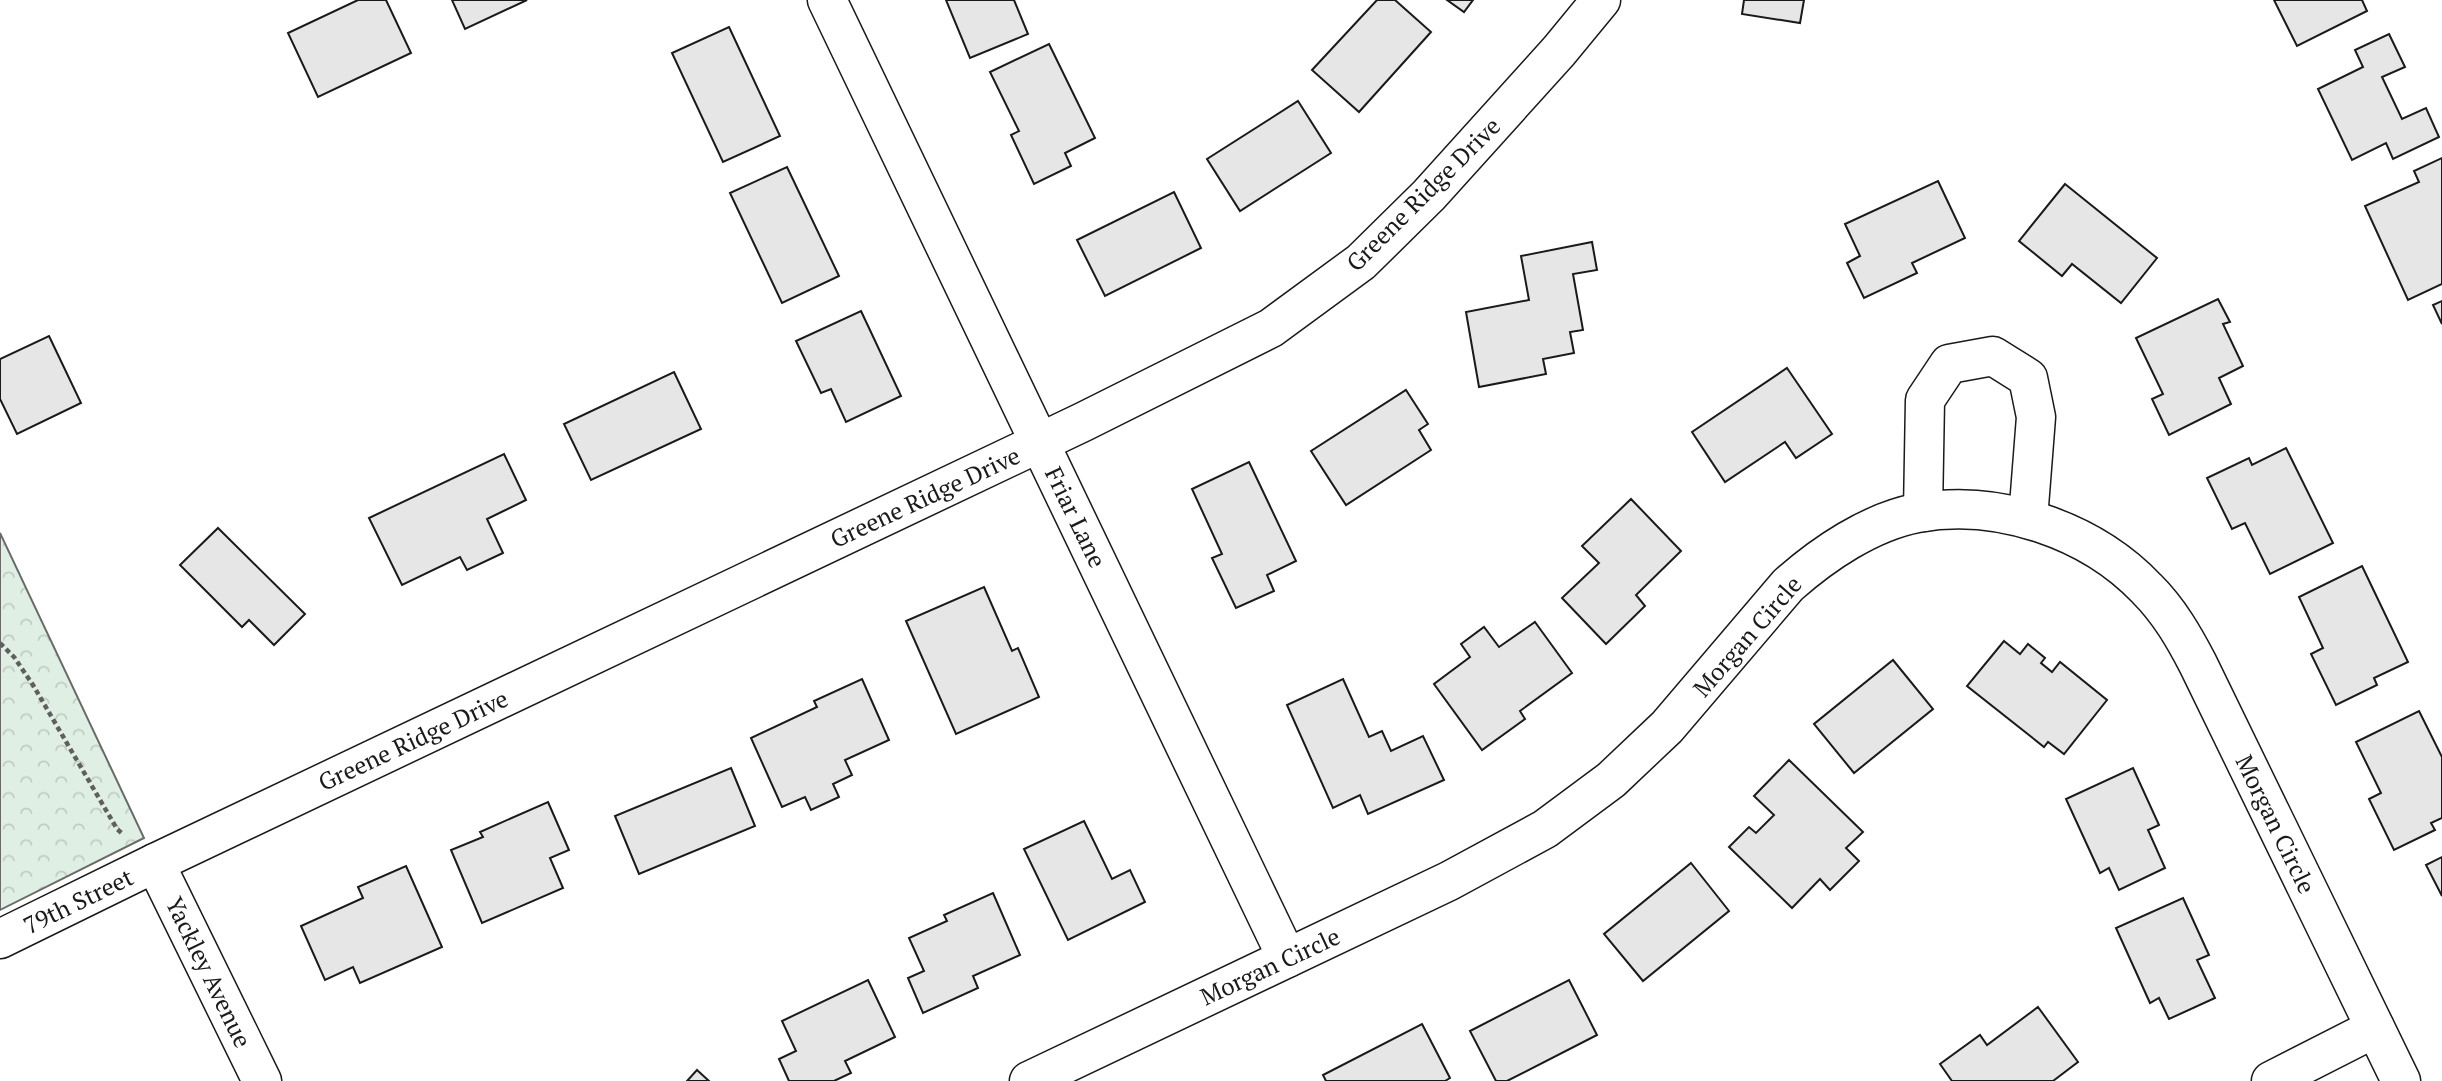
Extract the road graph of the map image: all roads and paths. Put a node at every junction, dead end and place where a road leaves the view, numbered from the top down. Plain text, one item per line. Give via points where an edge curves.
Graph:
1 (827, 0) edge
2 (1601, 0) edge
3 (1040, 442) junction
4 (1923, 512) junction
5 (2028, 519) junction
6 (0, 643) edge
7 (155, 863) junction
8 (0, 939) edge
9 (1287, 958) junction
10 (2375, 1028) junction
11 (262, 1081) edge
12 (1029, 1081) edge
13 (2271, 1081) edge
14 (2401, 1081) edge

1 - 3 street, Friar Lane
2 - 3 street, Greene Ridge Drive via 1429,195 1361,262 1271,328
3 - 7 street, Greene Ridge Drive
3 - 9 street, Friar Lane
4 - 5 street, Morgan Circle via 1973,510
4 - 5 street via 1924,400 1949,365 1993,356 2028,378 2036,417
4 - 9 street, Morgan Circle via 1878,526 1808,567 1667,727 1611,780 1545,829 1450,881
5 - 10 street, Morgan Circle via 2111,557 2146,587 2182,633
6 - 7 path via 33,685 117,830
7 - 8 street, 79th Street
7 - 11 street, Yackley Avenue
9 - 12 street, Morgan Circle
10 - 13 street
10 - 14 street, Morgan Circle

